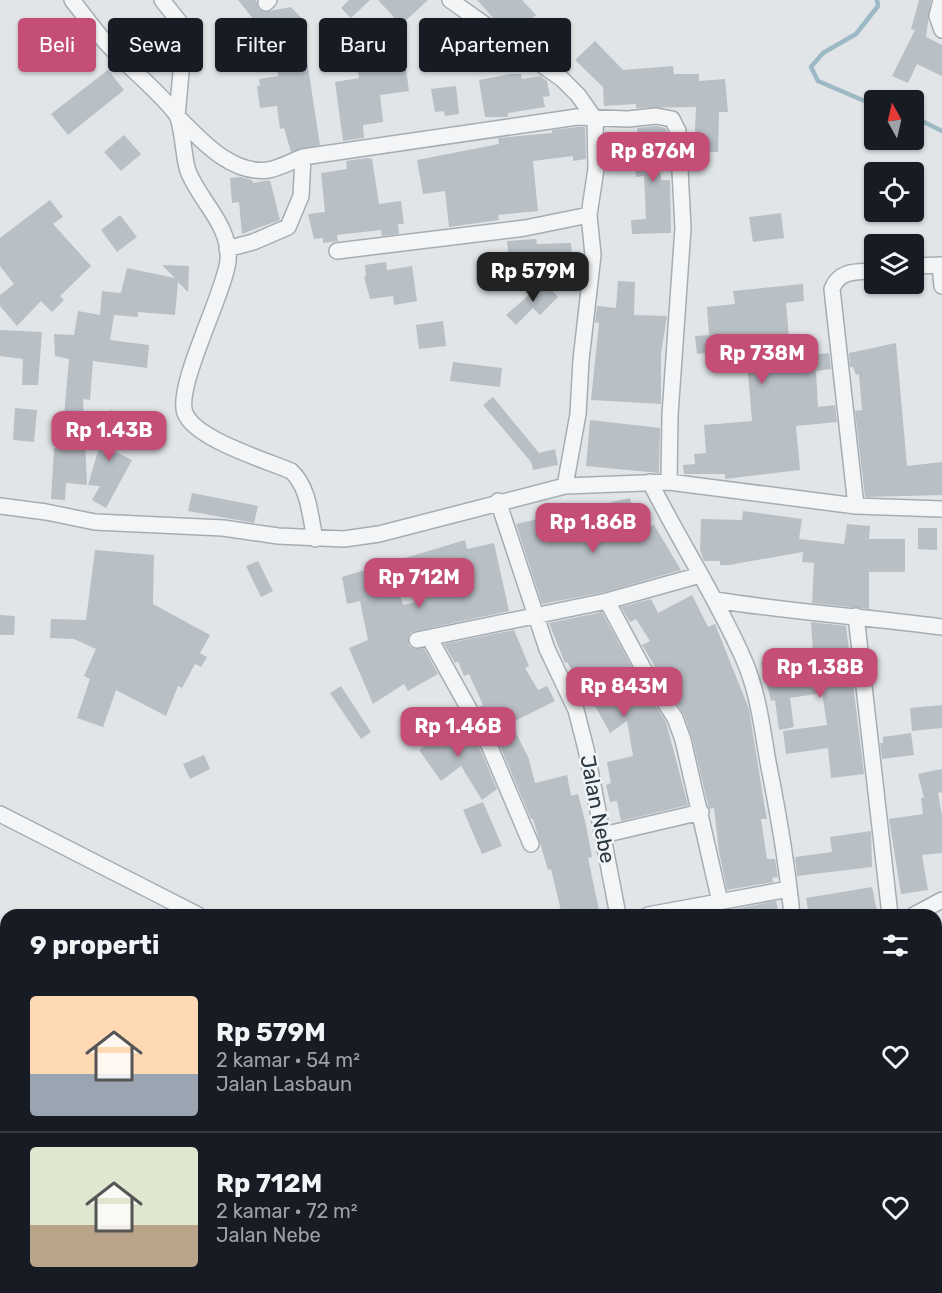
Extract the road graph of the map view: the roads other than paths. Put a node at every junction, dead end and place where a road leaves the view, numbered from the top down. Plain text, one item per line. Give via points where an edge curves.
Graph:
1 (72, 0) edge
2 (162, 0) edge
3 (450, 0) edge
4 (941, 0) edge
5 (942, 30) edge
6 (177, 116) junction
7 (595, 119) junction
8 (303, 157) junction
9 (589, 215) junction
10 (227, 249) junction
11 (337, 251) dead end
12 (941, 265) edge
13 (924, 266) edge
14 (864, 272) edge
15 (942, 286) edge
16 (650, 482) junction
17 (669, 482) junction
18 (565, 486) junction
19 (498, 501) junction
20 (0, 506) edge
21 (856, 506) junction
22 (942, 509) edge
23 (315, 538) junction
24 (700, 575) junction
25 (715, 600) junction
26 (607, 601) junction
27 (535, 614) junction
28 (856, 616) junction
29 (942, 627) edge
30 (701, 812) junction
31 (0, 814) edge
32 (603, 835) junction
33 (531, 844) dead end
34 (789, 889) junction
35 (942, 900) edge
36 (720, 902) junction
37 (186, 909) edge
38 (617, 909) edge
39 (681, 909) edge
40 (791, 909) edge
41 (889, 909) edge
42 (925, 909) edge

1 - 6 street via 109,47
2 - 6 street via 185,29
3 - 7 street via 562,79
4 - 5 street via 937,16
6 - 8 street via 213,152 249,168 270,170
6 - 10 street via 189,173 219,223
7 - 8 street via 577,117
7 - 9 street via 596,169
7 - 17 street via 666,116 677,124 683,228
8 - 10 street via 300,196 288,227
9 - 11 street via 525,228
9 - 18 street via 593,255 578,414
10 - 23 street via 225,276 204,331 184,410 190,422 211,437 291,471 303,488
12 - 13 street
12 - 15 street
14 - 21 street via 844,274 832,289
16 - 17 street
16 - 18 street
16 - 24 street
17 - 21 street
18 - 19 street
19 - 23 street via 379,534
19 - 27 street, Jalan Nebe
20 - 23 street via 95,522 223,528
21 - 22 street
24 - 25 street
24 - 26 street
25 - 28 street via 788,612
25 - 34 street via 759,703
26 - 27 street
26 - 30 street via 643,669 675,718
27 - 32 street, Jalan Nebe via 576,710
27 - 33 street via 424,640 489,746
28 - 29 street
28 - 41 street
30 - 32 street
30 - 36 street
31 - 37 street
32 - 38 street, Jalan Nebe
34 - 36 street
34 - 40 street
35 - 42 street
36 - 39 street

